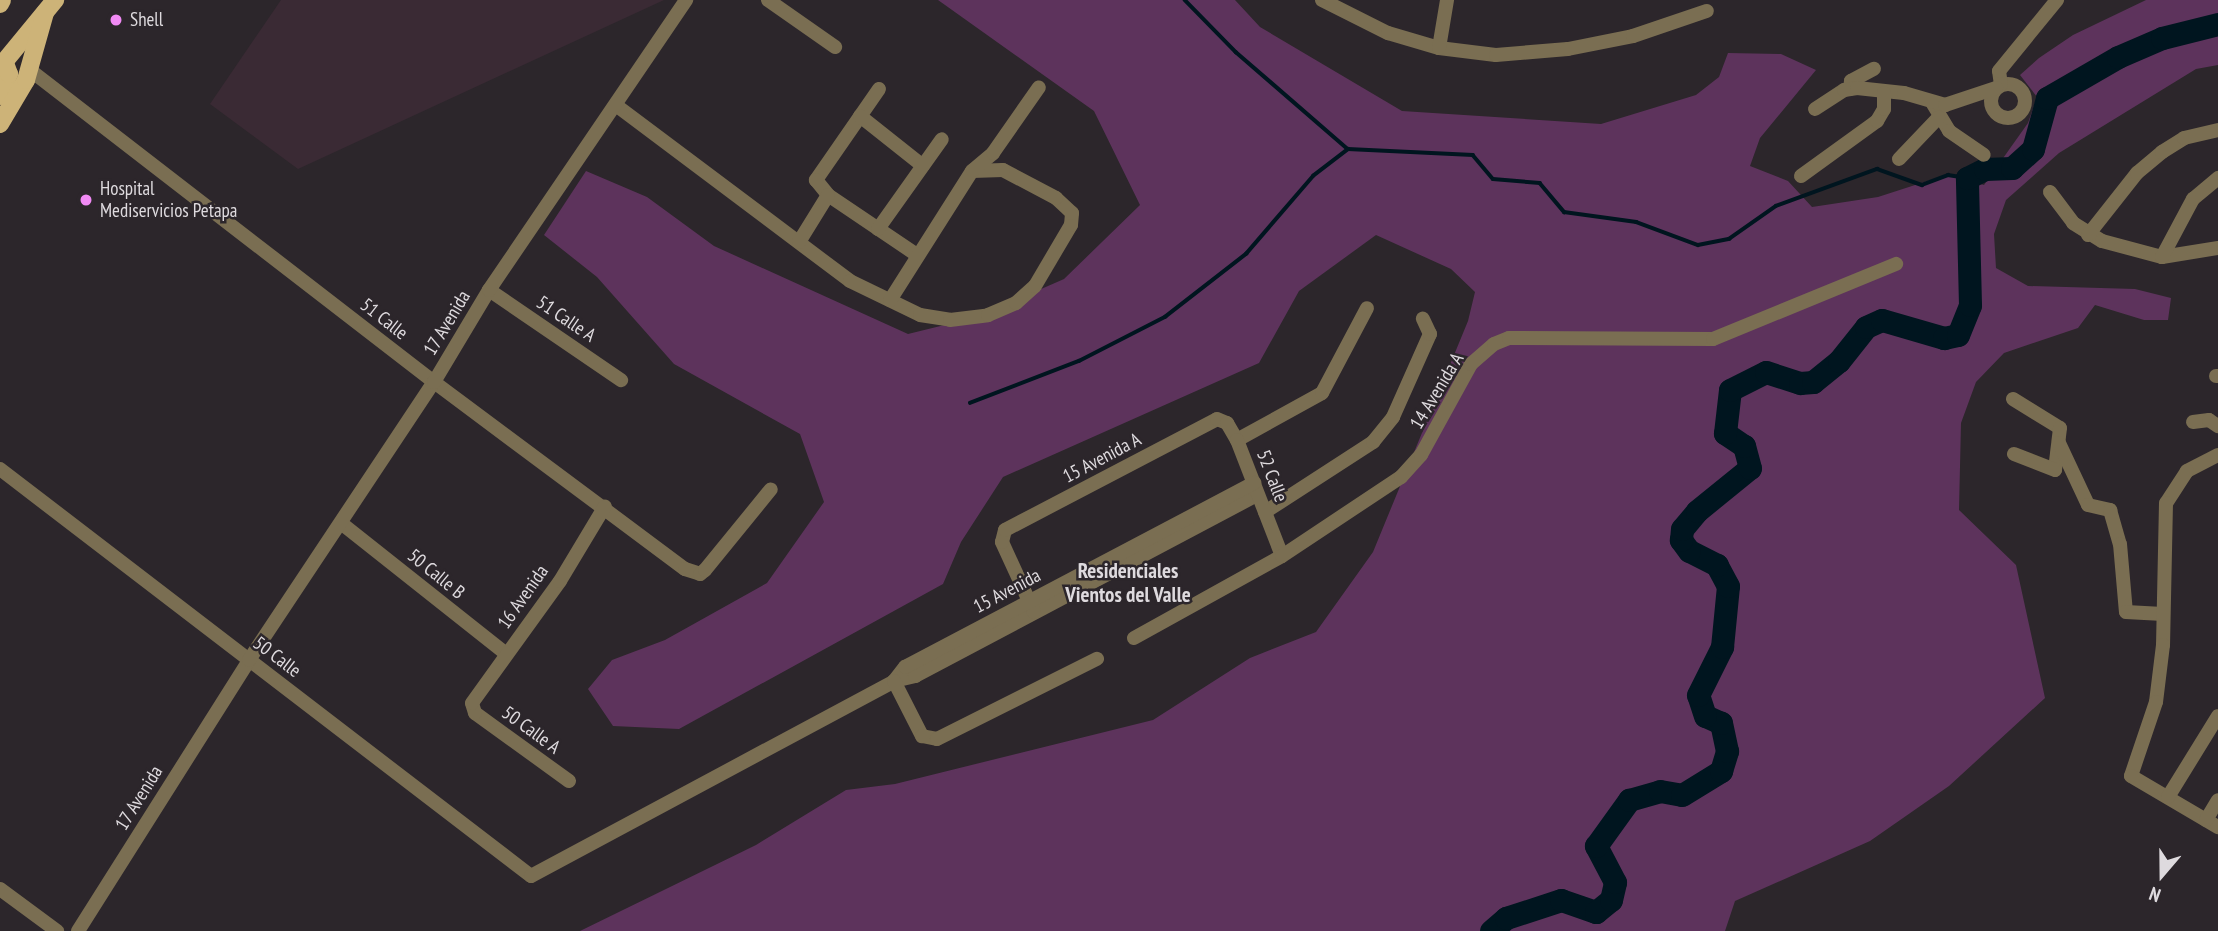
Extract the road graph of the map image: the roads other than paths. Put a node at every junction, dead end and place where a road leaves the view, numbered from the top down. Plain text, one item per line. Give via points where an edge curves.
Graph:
1 (686, 0) edge
2 (768, 0) edge
3 (1322, 0) edge
4 (1447, 0) edge
5 (2057, 0) edge
6 (50, 7) edge
7 (1707, 11) dead end
8 (835, 47) dead end
9 (1439, 48) junction
10 (2, 65) edge
11 (1874, 69) dead end
12 (30, 70) junction
13 (1039, 87) dead end
14 (879, 89) dead end
15 (1850, 89) junction
16 (1884, 93) junction
17 (0, 96) edge
18 (617, 106) junction
19 (1815, 108) dead end
20 (1936, 111) junction
21 (860, 116) junction
22 (0, 124) edge
23 (2218, 131) edge
24 (942, 139) dead end
25 (1984, 155) dead end
26 (1899, 159) dead end
27 (923, 166) junction
28 (972, 171) junction
29 (1801, 176) dead end
30 (2218, 178) edge
31 (2050, 192) dead end
32 (828, 195) junction
33 (878, 229) junction
34 (2088, 234) junction
35 (799, 242) junction
36 (2218, 248) edge
37 (917, 255) junction
38 (2162, 257) junction
39 (1896, 264) dead end
40 (489, 290) junction
41 (890, 300) junction
42 (1367, 309) dead end
43 (1423, 319) dead end
44 (621, 380) dead end
45 (434, 382) junction
46 (2013, 399) dead end
47 (1217, 419) joint
48 (2193, 422) dead end
49 (2218, 426) edge
50 (1237, 440) junction
51 (2059, 443) junction
52 (2014, 454) dead end
53 (2218, 455) edge
54 (0, 469) edge
55 (771, 489) dead end
56 (1256, 489) junction
57 (605, 506) junction
58 (1265, 512) junction
59 (341, 523) junction
60 (1282, 556) junction
61 (1031, 607) junction
62 (2163, 614) junction
63 (1134, 638) dead end
64 (506, 654) junction
65 (1097, 659) dead end
66 (249, 660) junction
67 (894, 681) junction
68 (472, 708) joint
69 (2218, 716) edge
70 (569, 781) dead end
71 (2168, 797) junction
72 (2218, 800) edge
73 (2212, 823) edge
74 (531, 876) joint
75 (0, 889) edge
76 (57, 931) edge
77 (78, 931) edge

1 - 18 street, 17 Avenida
2 - 8 street
3 - 9 street via 1388,33
4 - 9 street
5 - 20 street via 1999,71 1999,87
6 - 10 main road
6 - 12 main road
7 - 9 street via 1633,36 1568,49 1496,55
10 - 17 main road via 9,74
11 - 15 street via 1851,81
12 - 22 main road
12 - 45 street, 51 Calle
13 - 28 street via 993,153
14 - 21 street
15 - 16 street
15 - 19 street
16 - 20 street via 1905,93
16 - 29 street via 1884,109 1877,121
18 - 35 street
18 - 40 street, 17 Avenida
20 - 25 street
20 - 26 street
21 - 27 street
21 - 32 street via 816,180
23 - 34 street via 2184,138 2162,152 2137,173
24 - 27 street
27 - 33 street
28 - 37 street
28 - 41 street via 1003,170 1056,198 1073,217 1035,286 1016,303 988,315 950,320 920,315
30 - 38 street via 2193,199
31 - 34 street
32 - 33 street
32 - 35 street
33 - 37 street
34 - 38 street
35 - 41 street via 850,281
36 - 38 street
37 - 41 street
39 - 60 street, 14 Avenida A via 1713,340 1510,338 1494,344 1471,364 1421,456 1401,477
40 - 44 street, 51 Calle A
40 - 45 street, 17 Avenida
42 - 50 street via 1322,393
43 - 58 street via 1430,334 1393,417 1373,442
45 - 57 street, 51 Calle
45 - 59 street, 17 Avenida
46 - 51 street via 2059,426
47 - 50 street, 52 Calle via 1227,423
47 - 61 street, 15 Avenida A via 1005,530 1002,542
48 - 49 street via 2209,420
50 - 56 street, 52 Calle
51 - 52 street via 2055,470
51 - 62 street via 2088,505 2110,510 2120,544 2126,612
53 - 62 street via 2186,471 2166,503
54 - 66 street, 50 Calle
55 - 57 street, 51 Calle via 699,574 685,569
56 - 58 street, 52 Calle
56 - 61 street, 15 Avenida
57 - 64 street, 16 Avenida via 560,581
58 - 60 street, 52 Calle
59 - 64 street, 50 Calle B
59 - 66 street, 17 Avenida
60 - 63 street, 14 Avenida A
61 - 67 street, 15 Avenida via 905,667
62 - 71 street via 2156,702 2131,776
64 - 68 street, 16 Avenida
65 - 67 street via 937,739 922,736
66 - 74 street, 50 Calle
66 - 77 street, 17 Avenida
67 - 74 street, 15 Avenida
68 - 70 street, 50 Calle A
69 - 71 street
71 - 73 street
72 - 73 street
75 - 76 street

